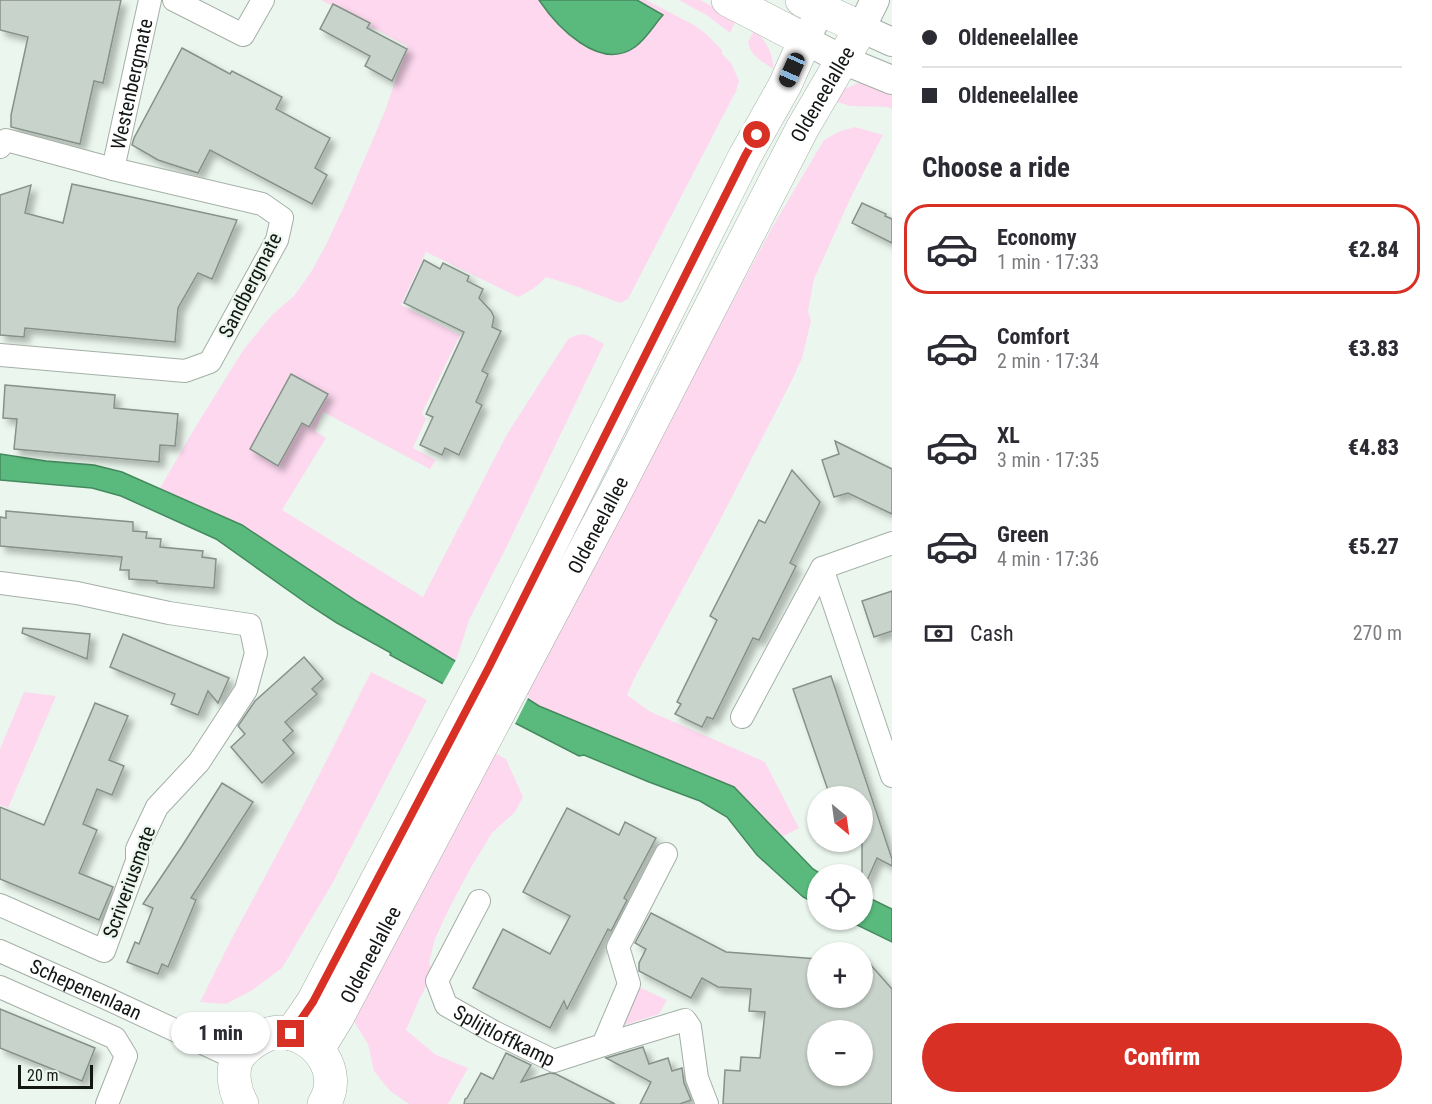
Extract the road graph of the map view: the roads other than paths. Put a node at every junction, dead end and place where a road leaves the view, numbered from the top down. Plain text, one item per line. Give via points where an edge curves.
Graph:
1 (150, 0) edge
2 (174, 0) edge
3 (263, 0) edge
4 (728, 0) edge
5 (816, 3) edge
6 (868, 14) edge
7 (805, 40) junction
8 (892, 42) edge
9 (843, 60) junction
10 (892, 80) edge
11 (0, 147) edge
12 (113, 170) junction
13 (0, 355) edge
14 (892, 543) edge
15 (822, 568) junction
16 (0, 583) edge
17 (502, 674) junction
18 (742, 717) dead end
19 (892, 776) edge
20 (666, 854) dead end
21 (479, 901) dead end
22 (0, 905) edge
23 (0, 951) edge
24 (0, 987) edge
25 (304, 1042) junction
26 (603, 1045) junction
27 (237, 1059) junction
28 (328, 1103) edge
29 (107, 1104) edge
30 (242, 1104) edge
31 (706, 1104) edge

1 - 12 street, Westenbergmate
2 - 3 street, Westenbergmate via 243,35
4 - 7 main road
5 - 6 main road
5 - 7 street, Oldeneelallee
6 - 8 street
6 - 9 main road, Oldeneelallee
7 - 9 street
7 - 17 main road, Oldeneelallee via 745,156
9 - 10 street
9 - 17 main road, Oldeneelallee via 802,129 620,483
11 - 12 street, Sandbergmate via 6,140
12 - 13 street, Sandbergmate via 262,204 282,218 277,240 210,362 185,371
14 - 15 street
15 - 18 street
15 - 19 street
16 - 22 street, Scriveriusmate via 250,625 256,653 246,690 200,762 157,807 137,849 137,861 104,951
17 - 25 main road, Oldeneelallee via 337,1018
20 - 26 street via 618,947 629,984
21 - 26 street, Splijtloffkamp via 437,981 446,1005 554,1061
23 - 27 street, Schepenenlaan
24 - 29 street, Schepenenlaan via 115,1038 126,1056
25 - 27 main road via 277,1032 265,1035
25 - 28 main road via 327,1063 331,1080
26 - 31 street, Splijtloffkamp via 685,1020 690,1027
27 - 30 main road via 235,1086

